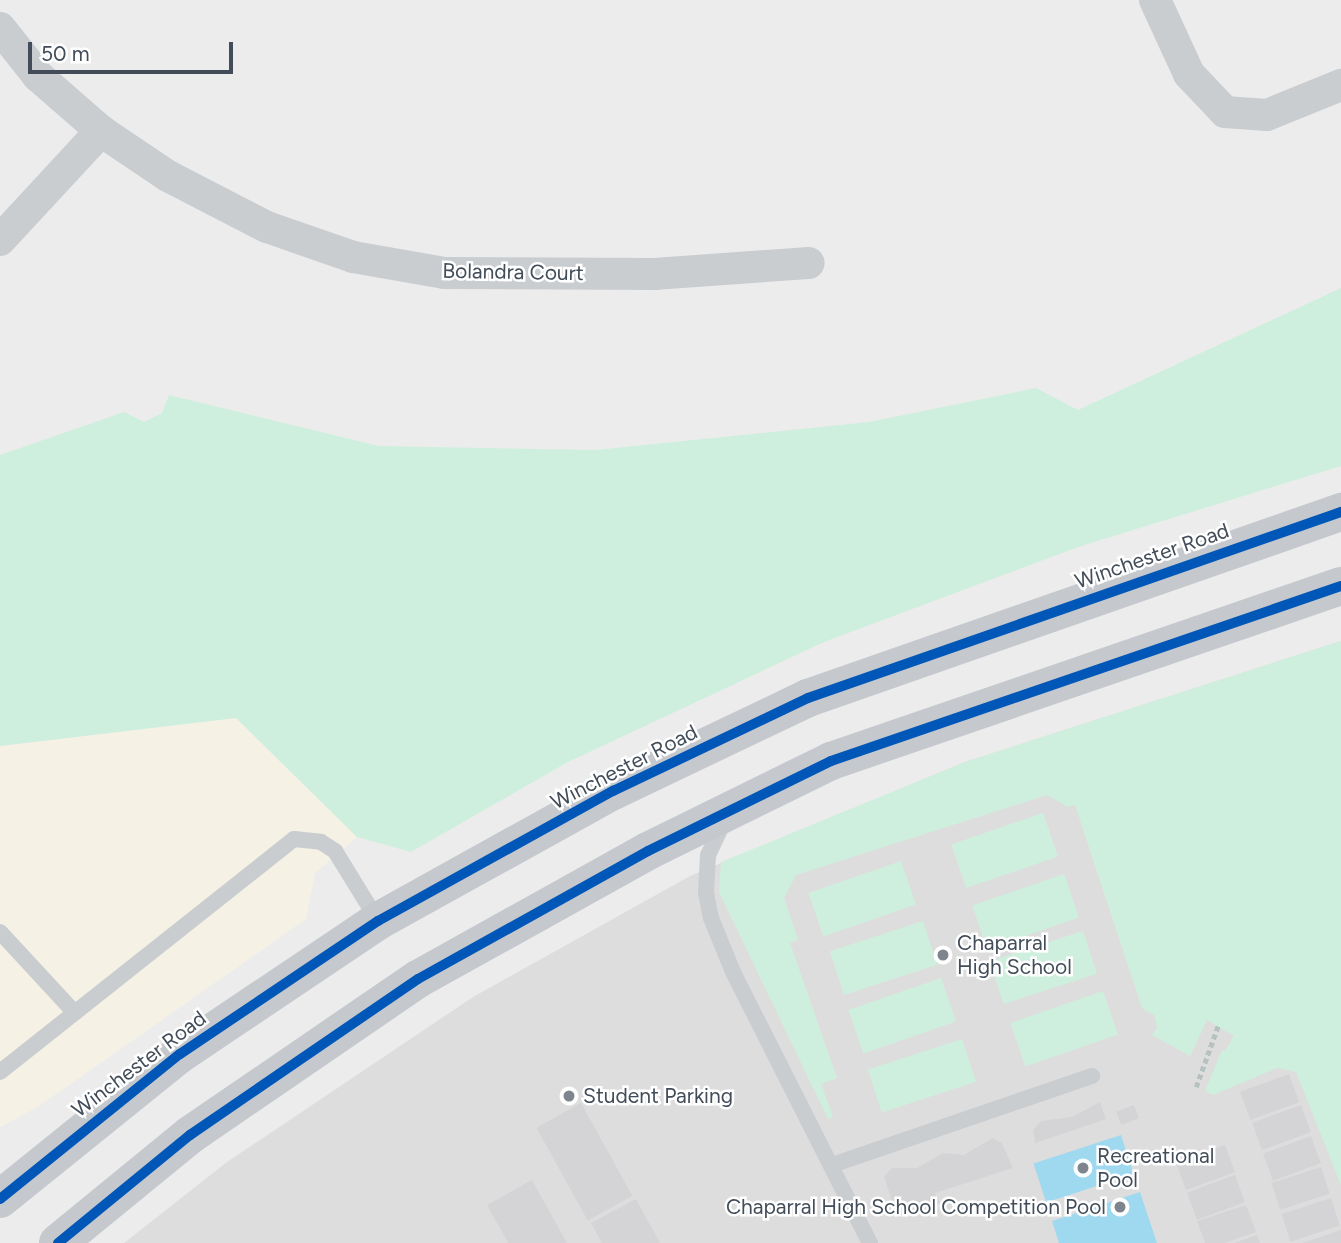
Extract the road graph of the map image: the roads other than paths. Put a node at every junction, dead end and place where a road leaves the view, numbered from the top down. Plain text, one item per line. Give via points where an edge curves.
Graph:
1 (1156, 0) edge
2 (0, 28) edge
3 (1341, 85) edge
4 (101, 131) junction
5 (0, 240) edge
6 (809, 263) dead end
7 (1341, 513) edge
8 (1341, 586) edge
9 (728, 812) junction
10 (378, 921) junction
11 (0, 932) edge
12 (75, 1013) junction
13 (0, 1072) edge
14 (1092, 1076) dead end
15 (832, 1165) junction
16 (0, 1199) edge
17 (58, 1243) edge
18 (870, 1243) edge

1 - 3 street via 1189,74 1225,112 1267,115
2 - 4 street, Bolandra Court via 38,76
4 - 5 street
4 - 6 street, Bolandra Court via 168,176 267,227 354,257 445,273 654,274
7 - 10 main road, Winchester Road via 808,698 613,791
8 - 9 main road via 831,761
9 - 15 lane via 708,855 706,893 711,918 733,972
9 - 17 main road via 648,851 418,979 190,1135
10 - 12 lane via 335,850 321,842 294,839
10 - 16 main road, Winchester Road via 180,1054
11 - 12 lane
12 - 13 lane
14 - 15 lane
15 - 18 lane

